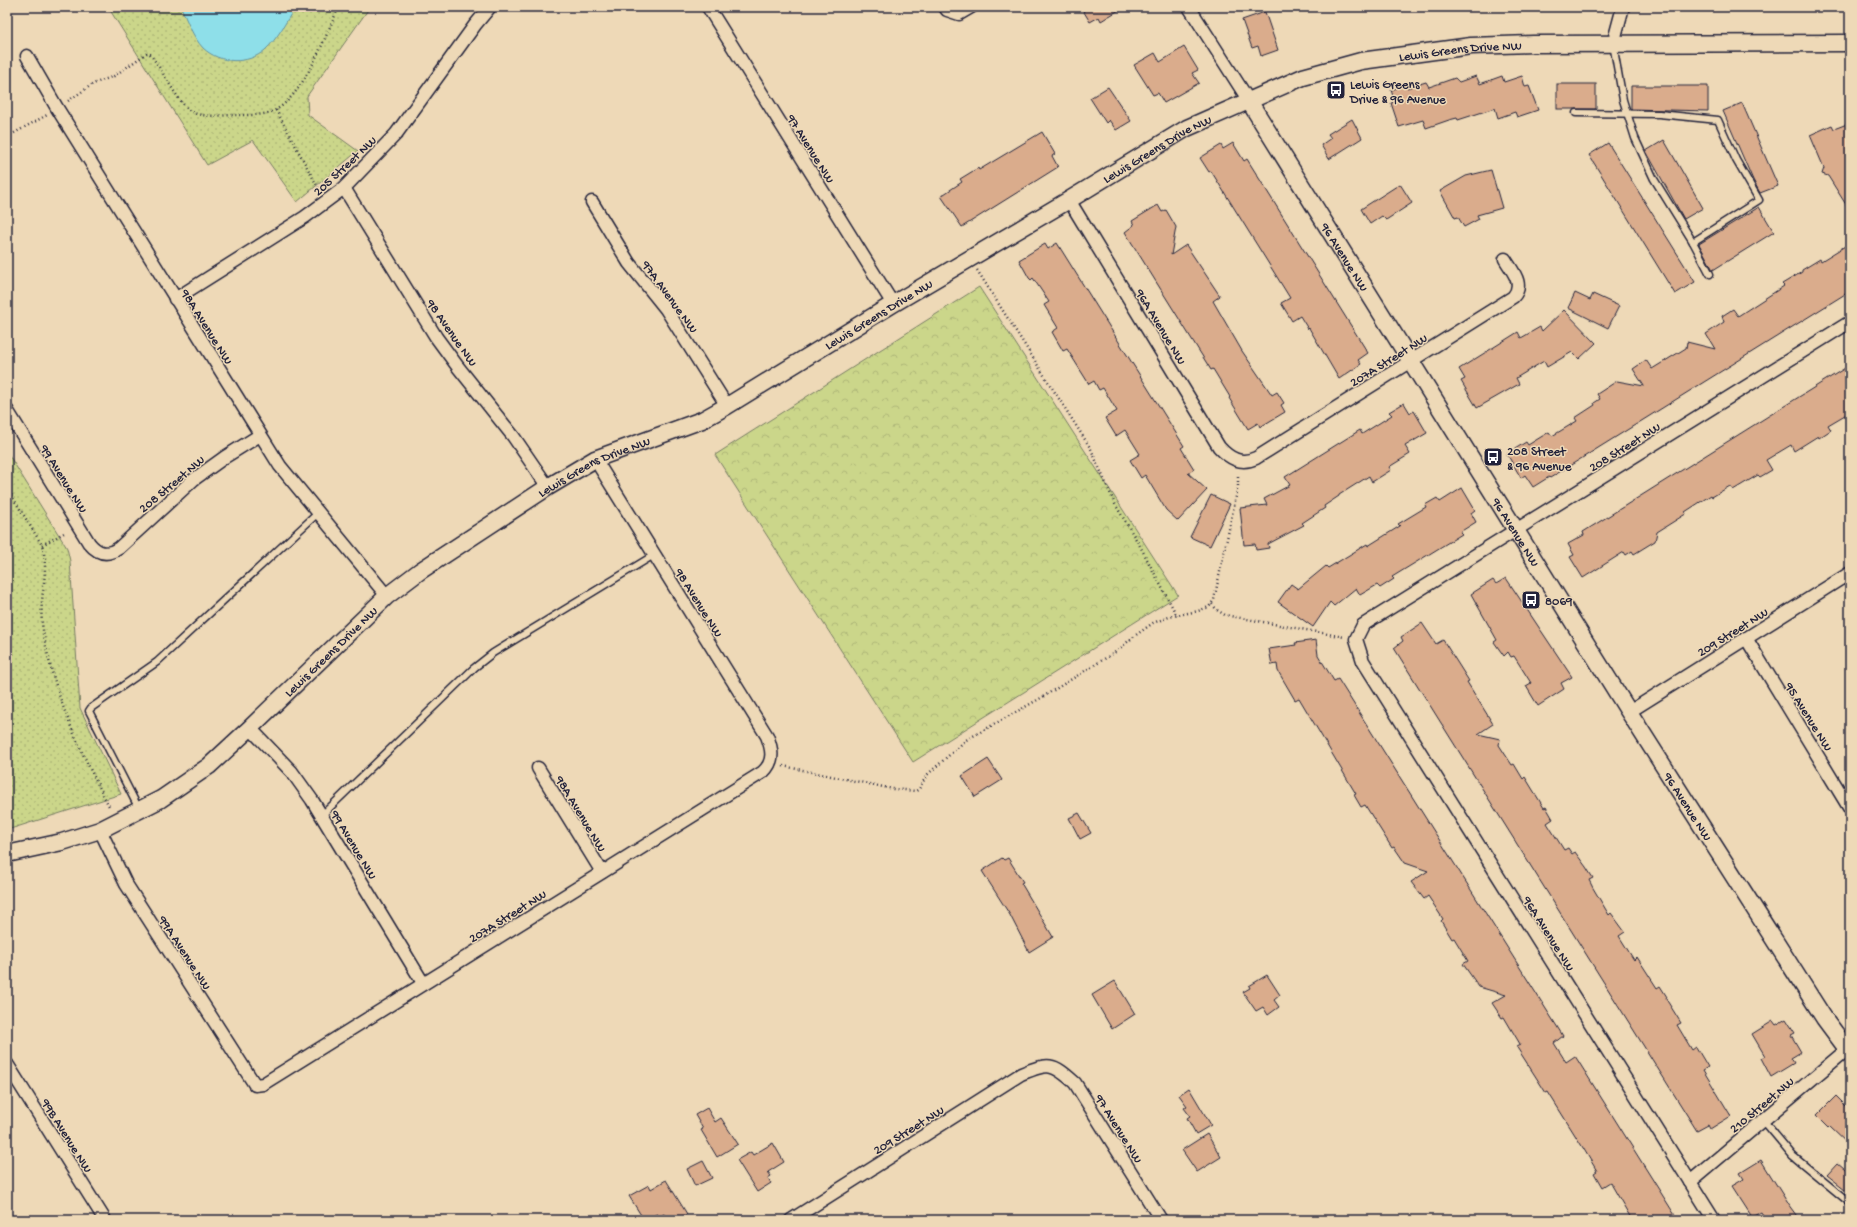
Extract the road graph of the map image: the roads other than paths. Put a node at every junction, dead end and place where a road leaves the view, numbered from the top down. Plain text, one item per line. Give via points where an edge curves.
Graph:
1 (490, 7) edge
2 (708, 7) edge
3 (945, 7) edge
4 (971, 7) edge
5 (1189, 7) edge
6 (1623, 7) edge
7 (1850, 43) edge
8 (1613, 44) junction
9 (27, 56) dead end
10 (1248, 101) junction
11 (1576, 113) dead end
12 (1627, 114) junction
13 (344, 188) junction
14 (1069, 200) junction
15 (592, 202) dead end
16 (1693, 242) junction
17 (1504, 259) dead end
18 (1710, 274) dead end
19 (175, 299) junction
20 (893, 304) junction
21 (1850, 322) edge
22 (1410, 362) junction
23 (727, 406) junction
24 (7, 410) edge
25 (260, 435) junction
26 (595, 459) junction
27 (1238, 461) joint
28 (548, 487) junction
29 (318, 513) junction
30 (1515, 530) junction
31 (104, 554) joint
32 (654, 555) junction
33 (1850, 573) edge
34 (387, 596) junction
35 (1746, 638) junction
36 (1363, 661) joint
37 (1629, 712) junction
38 (250, 728) junction
39 (771, 763) joint
40 (538, 768) dead end
41 (1849, 804) edge
42 (140, 810) junction
43 (321, 816) junction
44 (100, 830) junction
45 (7, 854) edge
46 (602, 872) junction
47 (423, 983) junction
48 (1849, 1050) edge
49 (7, 1064) edge
50 (1042, 1066) joint
51 (255, 1085) joint
52 (1763, 1120) junction
53 (1690, 1182) junction
54 (1850, 1203) edge
55 (105, 1220) edge
56 (791, 1220) edge
57 (1161, 1220) edge
58 (1714, 1220) edge

1 - 13 street, 205 Street NW via 396,134
2 - 20 street, 97 Avenue NW
3 - 4 street via 959,14
5 - 10 street, 96 Avenue NW
6 - 8 street
7 - 8 street, Lewis Greens Drive NW
8 - 10 street, Lewis Greens Drive NW via 1471,46 1395,55 1361,61 1303,78
8 - 12 lane via 1622,100
9 - 19 street, 98A Avenue NW
10 - 14 street, Lewis Greens Drive NW via 1187,128
10 - 22 street, 96 Avenue NW
11 - 12 lane
12 - 16 lane via 1654,179
12 - 16 lane via 1659,114 1718,120 1736,160 1759,200
13 - 19 street, 205 Street NW via 305,217
13 - 28 street, 98 Avenue NW via 436,337 513,436
14 - 20 street, Lewis Greens Drive NW
14 - 27 street, 96A Avenue NW via 1219,447 1230,458
15 - 23 street, 97A Avenue NW via 629,263 666,309
16 - 18 lane
17 - 22 street, 207A Street NW via 1519,282 1513,297
19 - 25 street, 98A Avenue NW
20 - 23 street, Lewis Greens Drive NW
21 - 30 street, 208 Street NW
22 - 27 street, 207A Street NW via 1256,458
22 - 30 street, 96 Avenue NW
23 - 26 street, Lewis Greens Drive NW via 702,420
24 - 31 street, 99 Avenue NW via 89,543
25 - 29 street, 98A Avenue NW via 280,466
25 - 31 street, 208 Street NW via 193,480 119,548
26 - 28 street, Lewis Greens Drive NW
26 - 32 street, 98 Avenue NW
28 - 34 street, Lewis Greens Drive NW via 420,571
29 - 34 street, 98A Avenue NW
29 - 42 lane via 157,662 89,711
30 - 36 street, 208 Street NW via 1363,625 1356,639
30 - 37 street, 96 Avenue NW
32 - 39 street, 98 Avenue NW via 766,736 772,749
32 - 43 lane via 493,653 474,668
33 - 35 street, 209 Street NW
34 - 38 street, Lewis Greens Drive NW
35 - 37 street, 209 Street NW
35 - 41 street, 95 Avenue NW
36 - 53 street, 96A Avenue NW
37 - 48 street, 96 Avenue NW via 1824,1018
38 - 42 street, Lewis Greens Drive NW via 209,766 161,799
38 - 43 street, 99 Avenue NW via 292,772
39 - 46 street, 207A Street NW via 757,776
40 - 46 street, 98A Avenue NW
42 - 44 street, Lewis Greens Drive NW
43 - 47 street, 99 Avenue NW
44 - 45 street, Lewis Greens Drive NW via 62,842
44 - 51 street, 99A Avenue NW via 126,884
46 - 47 street, 207A Street NW
47 - 51 street, 207A Street NW via 263,1084
48 - 52 street, 210 Street NW
49 - 55 street, 99B Avenue NW
50 - 56 street, 209 Street NW via 1021,1074
50 - 57 street, 97 Avenue NW via 1052,1066 1075,1083
52 - 53 street, 210 Street NW
52 - 54 lane via 1793,1156
53 - 58 street, 96A Avenue NW

